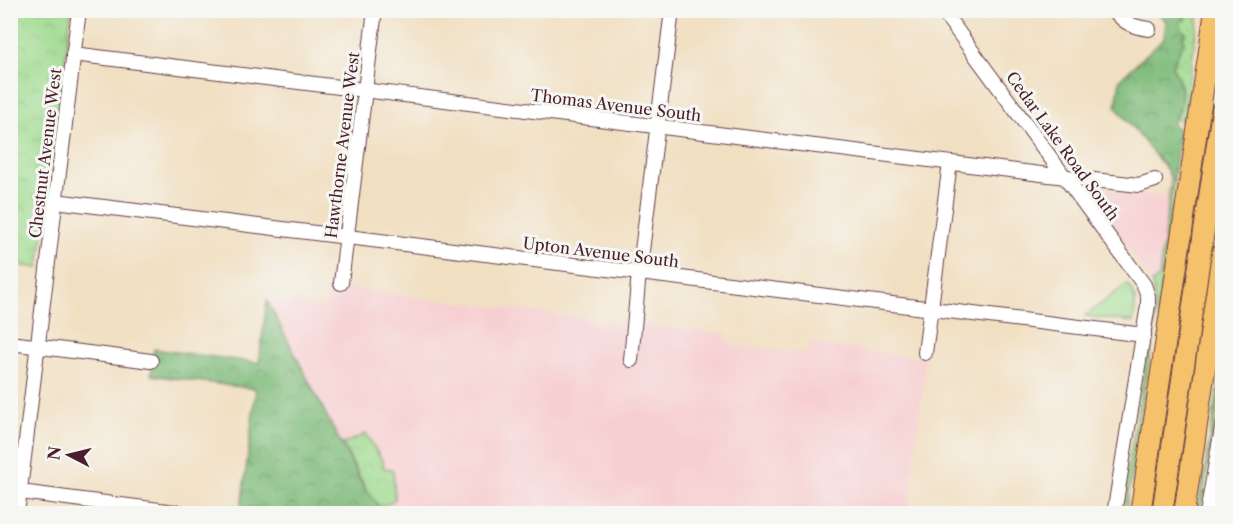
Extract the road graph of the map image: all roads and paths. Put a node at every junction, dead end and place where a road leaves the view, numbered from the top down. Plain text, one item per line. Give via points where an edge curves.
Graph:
1 (78, 10) edge
2 (375, 10) edge
3 (672, 10) edge
4 (923, 10) edge
5 (931, 10) edge
6 (942, 10) edge
7 (1114, 10) edge
8 (1204, 10) edge
9 (1215, 10) edge
10 (1149, 29) dead end
11 (73, 54) junction
12 (366, 90) junction
13 (1222, 110) edge
14 (657, 126) junction
15 (950, 163) junction
16 (1065, 176) junction
17 (1155, 180) dead end
18 (1187, 195) junction
19 (55, 201) junction
20 (347, 237) junction
21 (1222, 253) edge
22 (640, 273) junction
23 (342, 283) dead end
24 (931, 309) junction
25 (1144, 335) junction
26 (10, 343) edge
27 (37, 346) junction
28 (925, 353) dead end
29 (631, 360) dead end
30 (151, 361) dead end
31 (1222, 428) edge
32 (15, 491) edge
33 (17, 513) edge
34 (190, 513) edge
35 (1114, 513) edge
36 (1140, 513) edge
37 (1162, 513) edge
38 (1184, 513) edge
39 (1207, 513) edge

1 - 11 street, Chestnut Avenue West
2 - 12 street, Hawthorne Avenue West
3 - 14 street
4 - 5 street
6 - 16 street, Cedar Lake Road South
7 - 10 street via 1134,27
8 - 18 highway
9 - 18 highway
11 - 12 street, Thomas Avenue South
11 - 19 street, Chestnut Avenue West
12 - 14 street, Thomas Avenue South
12 - 20 street, Hawthorne Avenue West
13 - 37 highway
14 - 15 street, Thomas Avenue South
14 - 22 street
15 - 16 street, Thomas Avenue South
15 - 24 street
16 - 17 street, Thomas Avenue South via 1139,185
16 - 25 street, Cedar Lake Road South via 1144,285 1148,296
18 - 36 highway
19 - 20 street, Upton Avenue South
19 - 27 street, Chestnut Avenue West
20 - 22 street, Upton Avenue South
20 - 23 street, Hawthorne Avenue West
21 - 38 highway
22 - 24 street, Upton Avenue South
22 - 29 street
24 - 25 street, Upton Avenue South
24 - 28 street
25 - 35 street
26 - 27 street
27 - 30 street
27 - 32 street, Chestnut Avenue West
31 - 39 street
32 - 33 street, Chestnut Avenue West
32 - 34 street

